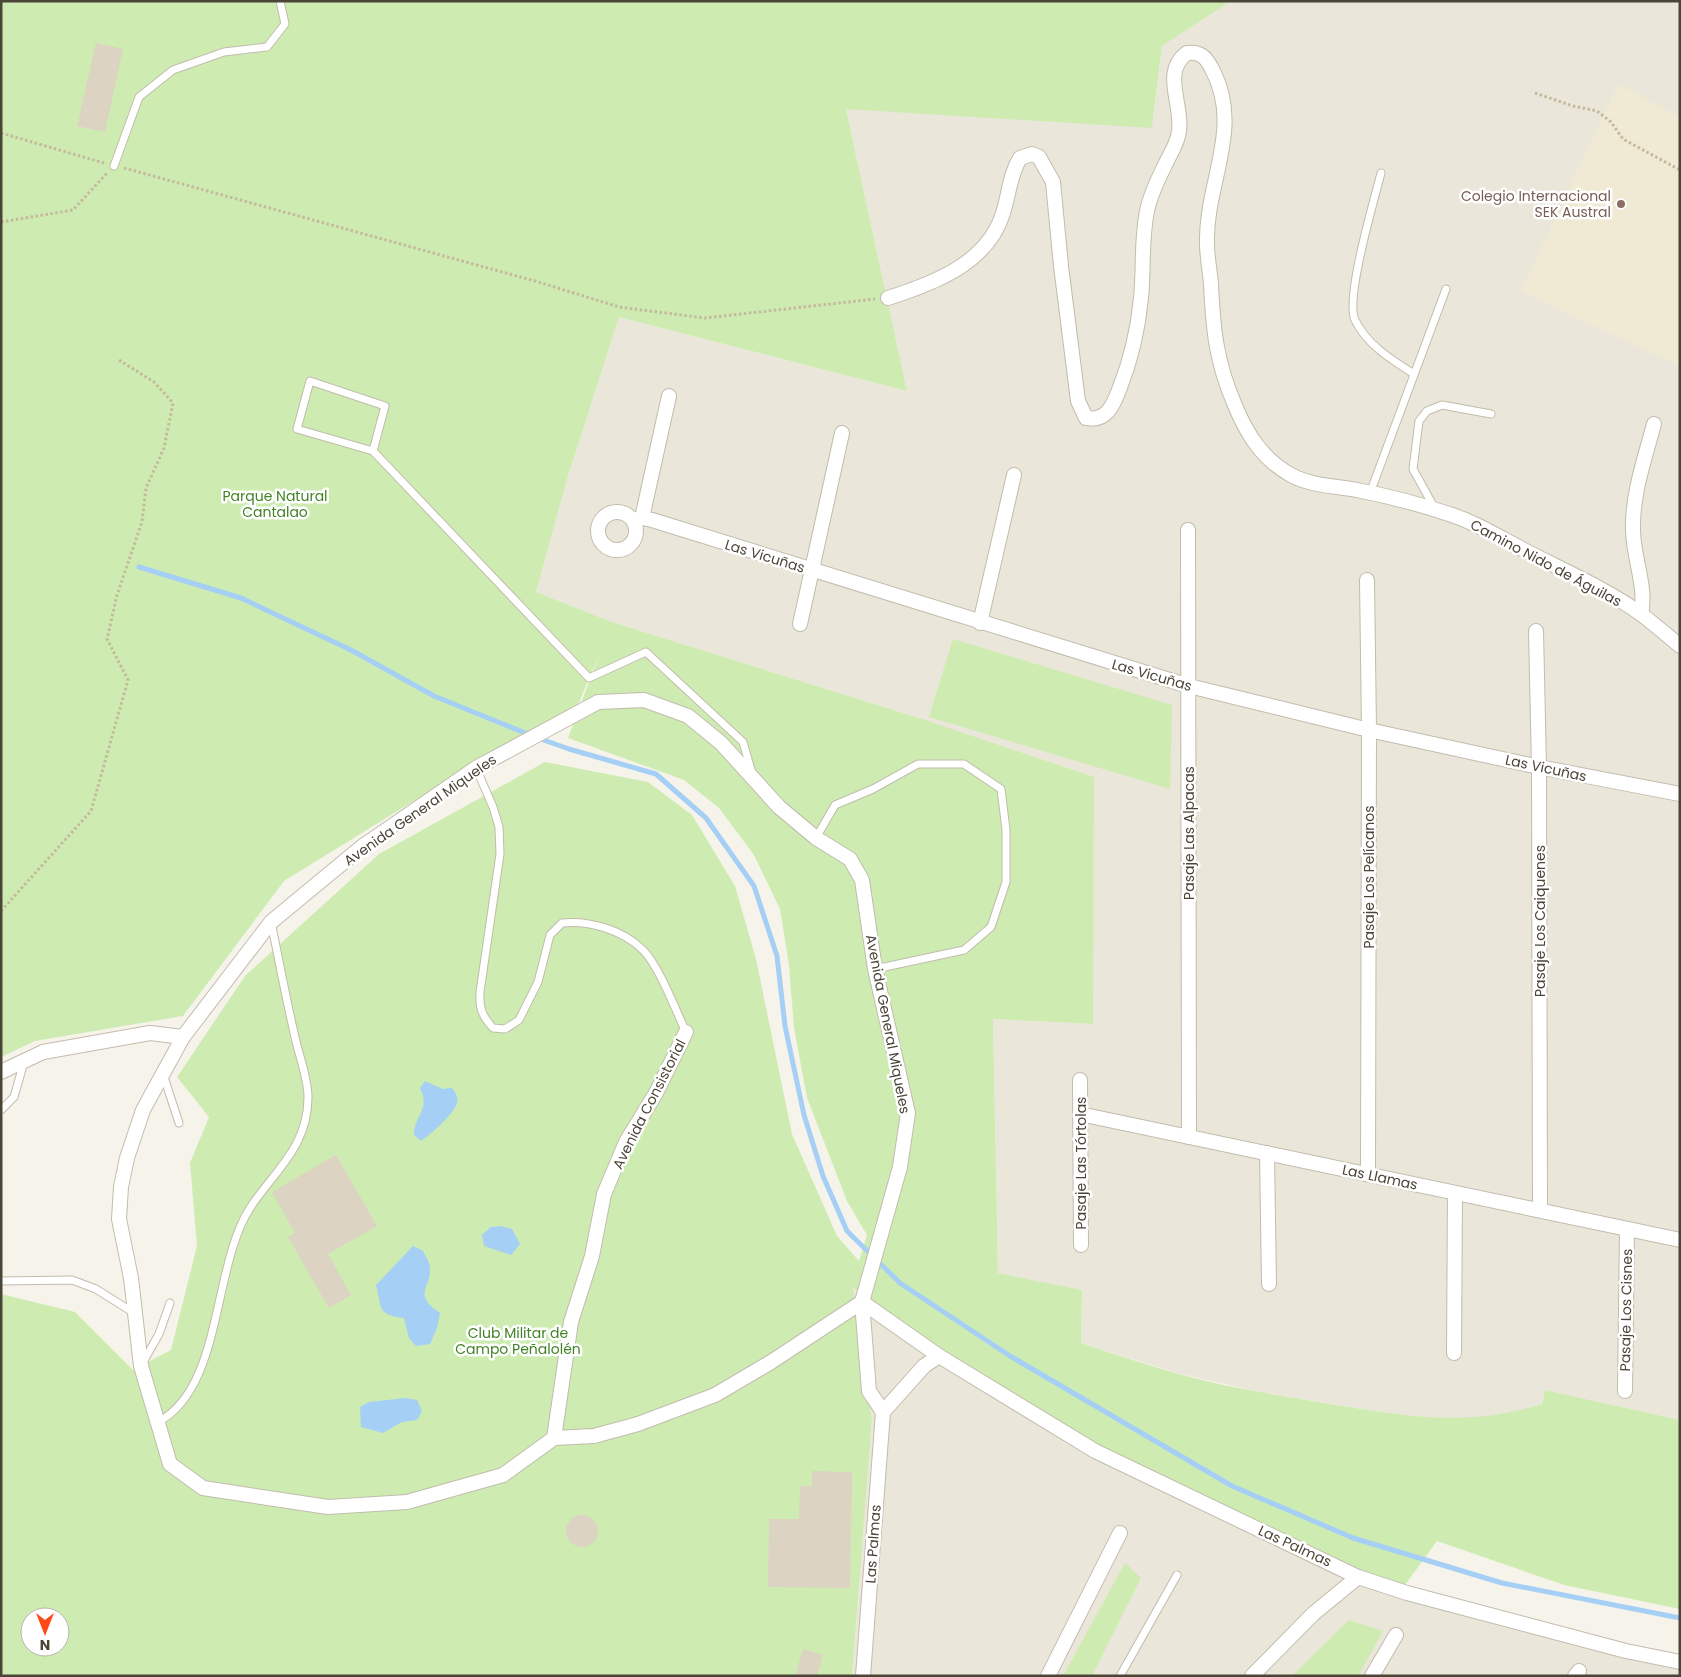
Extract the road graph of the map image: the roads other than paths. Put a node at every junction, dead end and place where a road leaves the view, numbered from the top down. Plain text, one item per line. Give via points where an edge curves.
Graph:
1 (280, 1) edge
2 (114, 166) road end
3 (1381, 173) dead end
4 (1446, 289) dead end
5 (888, 298) road end
6 (1414, 374) junction
7 (669, 396) dead end
8 (1491, 414) dead end
9 (1654, 424) dead end
10 (842, 434) dead end
11 (372, 451) junction
12 (1014, 474) dead end
13 (1370, 493) junction
14 (1436, 510) junction
15 (1188, 530) dead end
16 (812, 570) junction
17 (1367, 580) dead end
18 (1641, 614) junction
19 (980, 623) junction
20 (800, 624) dead end
21 (1536, 631) dead end
22 (1680, 646) edge
23 (1189, 686) junction
24 (1369, 730) junction
25 (1539, 767) junction
26 (476, 768) junction
27 (754, 779) junction
28 (1680, 794) edge
29 (816, 838) junction
30 (271, 922) junction
31 (875, 969) junction
32 (686, 1032) joint
33 (183, 1036) junction
34 (24, 1060) junction
35 (1, 1072) edge
36 (163, 1074) junction
37 (1080, 1080) dead end
38 (1, 1110) edge
39 (1080, 1114) junction
40 (179, 1123) dead end
41 (1189, 1137) junction
42 (1267, 1153) junction
43 (1368, 1174) junction
44 (1455, 1193) junction
45 (1540, 1210) junction
46 (1626, 1229) junction
47 (1680, 1240) edge
48 (1081, 1245) dead end
49 (1, 1281) edge
50 (1269, 1284) dead end
51 (862, 1302) junction
52 (170, 1303) dead end
53 (134, 1313) junction
54 (1454, 1353) dead end
55 (939, 1356) junction
56 (141, 1366) junction
57 (1625, 1391) dead end
58 (883, 1412) junction
59 (158, 1422) junction
60 (554, 1438) junction
61 (1120, 1533) dead end
62 (1177, 1575) dead end
63 (1358, 1577) junction
64 (1396, 1635) dead end
65 (1680, 1662) edge
66 (863, 1676) edge
67 (1048, 1676) edge
68 (1120, 1676) edge
69 (1252, 1676) edge
70 (1372, 1676) edge

1 - 2 lane via 285,24 267,47 224,52 173,70 139,98
3 - 6 lane via 1352,297 1354,319 1364,336 1384,355
4 - 6 lane
5 - 13 street, Camino Nido de Águilas via 944,276 980,252 1002,217 1011,177 1020,158 1032,154 1039,157 1053,182 1078,401 1086,418 1104,417 1116,398 1129,365 1141,297 1141,252 1148,209 1179,133 1175,66 1187,53 1201,54 1217,78 1226,112 1222,155 1206,242 1212,328 1220,365 1234,404 1256,447 1277,467 1308,482
6 - 13 lane
7 - 16 street, Las Vicuñas via 638,520
8 - 14 lane via 1442,406 1427,411 1420,421 1413,469
9 - 18 street via 1633,517
10 - 16 street
11 - 11 lane via 385,406 310,382 296,429
11 - 27 lane via 589,678 646,652 743,742
12 - 19 street
13 - 14 street, Camino Nido de Águilas
14 - 18 street, Camino Nido de Águilas via 1483,528
15 - 23 street, Pasaje Las Alpacas
16 - 19 street, Las Vicuñas
16 - 20 street
17 - 24 street, Pasaje Los Pelícanos
18 - 22 street, Camino Nido de Águilas
19 - 23 street, Las Vicuñas
21 - 25 street, Pasaje Los Caiquenes
23 - 24 street, Las Vicuñas
23 - 41 street, Pasaje Las Alpacas
24 - 25 street, Las Vicuñas
24 - 43 street, Pasaje Los Pelícanos
25 - 28 street, Las Vicuñas
25 - 45 street, Pasaje Los Caiquenes
26 - 27 street, Avenida General Miqueles via 598,702 644,700 688,716 721,743
26 - 30 street, Avenida General Miqueles via 363,846
26 - 32 lane via 497,820 500,854 480,992 479,1006 484,1018 493,1028 505,1029 519,1020 538,982 550,935 562,923 575,921 619,932 644,950 666,987
27 - 29 street, Avenida General Miqueles via 779,807
29 - 31 street, Avenida General Miqueles via 850,859 862,880
29 - 31 lane via 835,805 918,764 964,764 1002,789 1006,882 991,927 964,950
30 - 33 street, Avenida General Miqueles
30 - 59 lane via 308,1095 305,1129 291,1155 250,1209 233,1245 200,1372 185,1400 173,1414
31 - 51 street, Avenida General Miqueles via 908,1113 900,1167
32 - 60 street, Avenida Consistorial via 656,1093 626,1142 604,1194 592,1256 571,1322
33 - 34 street via 150,1033 43,1052
33 - 36 street, Avenida General Miqueles
34 - 35 street
34 - 38 lane via 14,1097
36 - 40 lane
36 - 53 street, Avenida General Miqueles via 144,1110 127,1158 121,1187 120,1219
37 - 39 street, Pasaje Las Tórtolas
39 - 41 street, Las Llamas
39 - 48 street, Pasaje Las Tórtolas
41 - 42 street, Las Llamas
42 - 43 street, Las Llamas
42 - 50 street
43 - 44 street, Las Llamas
44 - 45 street, Las Llamas
44 - 54 street
45 - 46 street, Las Llamas
46 - 47 street, Las Llamas
46 - 57 street, Pasaje Los Cisnes
49 - 53 lane via 72,1280 96,1289
51 - 55 street, Las Palmas
51 - 58 street via 868,1391
51 - 60 street via 714,1395 638,1424 594,1436
52 - 56 lane via 160,1334
53 - 56 street, Avenida General Miqueles
55 - 58 street via 924,1366
55 - 63 street, Las Palmas via 1095,1452
56 - 59 street, Avenida General Miqueles
58 - 66 street, Las Palmas
59 - 60 street, Avenida General Miqueles via 170,1464 203,1488 328,1507 407,1502 503,1476
61 - 67 street
62 - 68 lane
63 - 65 street, Las Palmas via 1626,1651
63 - 69 street via 1313,1614
64 - 70 street

